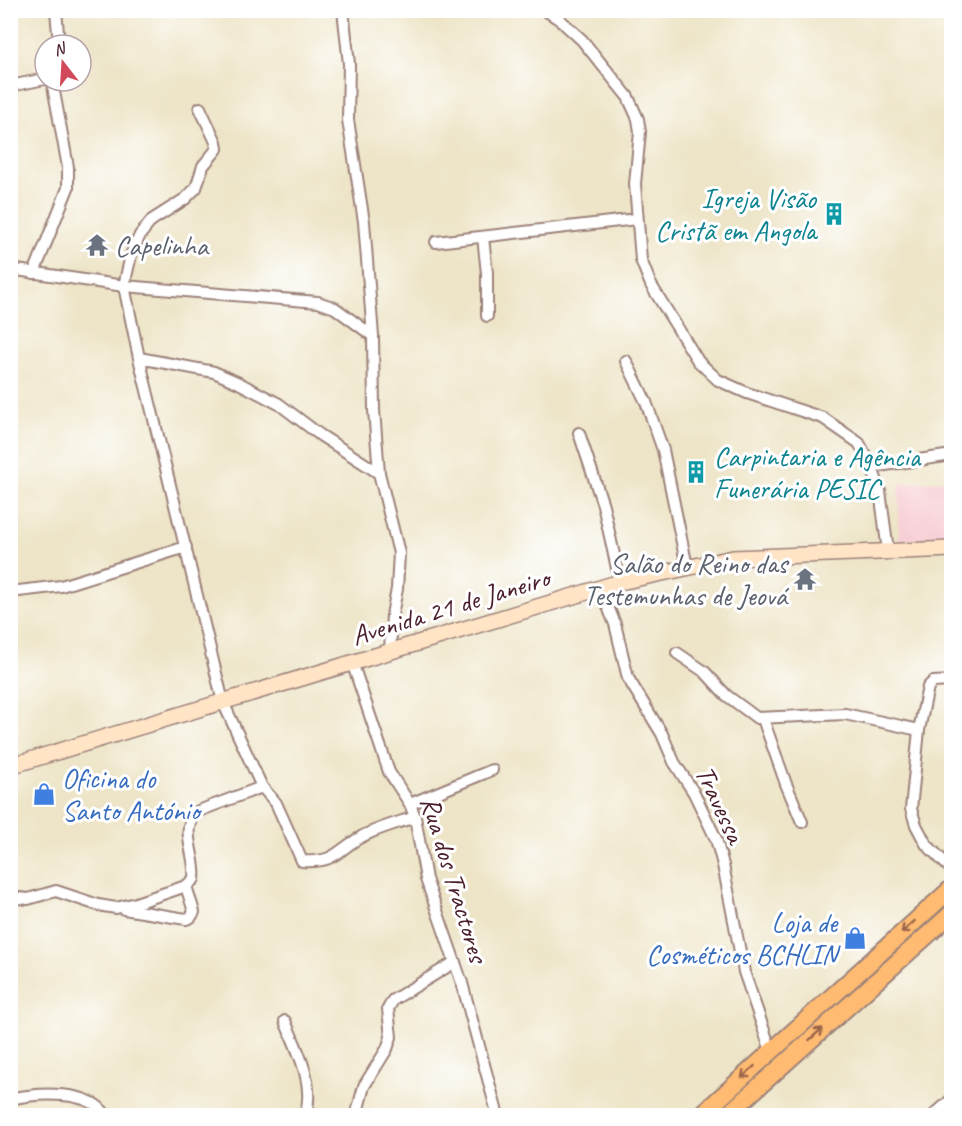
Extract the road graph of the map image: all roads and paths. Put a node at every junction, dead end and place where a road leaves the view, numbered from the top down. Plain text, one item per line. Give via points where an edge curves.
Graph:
1 (56, 10) edge
2 (343, 10) edge
3 (545, 10) edge
4 (58, 33) edge
5 (33, 82) edge
6 (10, 86) edge
7 (54, 93) edge
8 (200, 108) dead end
9 (637, 219) junction
10 (483, 237) junction
11 (436, 242) dead end
12 (10, 269) edge
13 (34, 273) junction
14 (124, 286) junction
15 (487, 316) dead end
16 (373, 336) junction
17 (139, 358) junction
18 (626, 361) dead end
19 (579, 433) dead end
20 (951, 455) edge
21 (872, 467) junction
22 (380, 473) junction
23 (186, 547) junction
24 (951, 549) edge
25 (888, 551) junction
26 (687, 567) junction
27 (620, 582) junction
28 (600, 587) junction
29 (10, 592) edge
30 (390, 651) junction
31 (677, 653) dead end
32 (352, 662) junction
33 (951, 681) edge
34 (223, 702) junction
35 (763, 719) junction
36 (919, 730) junction
37 (10, 766) edge
38 (492, 770) dead end
39 (262, 787) junction
40 (410, 804) junction
41 (415, 817) junction
42 (802, 822) dead end
43 (951, 870) edge
44 (186, 886) junction
45 (951, 888) edge
46 (10, 897) edge
47 (116, 908) junction
48 (951, 913) edge
49 (455, 962) junction
50 (285, 1021) dead end
51 (771, 1051) junction
52 (10, 1099) edge
53 (951, 1099) edge
54 (106, 1116) edge
55 (306, 1116) edge
56 (356, 1116) edge
57 (498, 1116) edge
58 (700, 1116) edge
59 (726, 1116) edge
60 (933, 1116) edge

1 - 4 street
2 - 16 street via 349,64 348,120 364,222
3 - 9 street via 582,40 628,97 638,119
5 - 6 street
7 - 13 street via 68,167 68,188
8 - 14 street via 217,149 203,166 196,188 153,220 140,235
9 - 10 street
9 - 21 street via 641,260 651,285 698,361 718,380 823,418 859,443
10 - 11 street
10 - 15 street
12 - 13 street
13 - 14 street
14 - 16 street via 318,302 335,308
14 - 17 street
16 - 22 street
17 - 22 street via 214,372 239,383 279,404
17 - 23 street
18 - 26 street via 663,450
19 - 27 street via 603,505
20 - 21 street
21 - 25 street
22 - 30 street via 399,553
23 - 29 street via 61,586
23 - 34 street
24 - 25 main road, Avenida 21 de Janeiro
25 - 26 main road, Avenida 21 de Janeiro via 733,558
26 - 27 main road, Avenida 21 de Janeiro
27 - 28 main road, Avenida 21 de Janeiro
28 - 30 main road, Avenida 21 de Janeiro
28 - 51 street, Travessa via 615,624 628,678 716,839 744,972
30 - 32 main road, Avenida 21 de Janeiro
31 - 35 street via 705,672 752,715
32 - 34 main road, Avenida 21 de Janeiro
32 - 40 street, Rua dos Tractores via 389,772
33 - 36 street via 933,682 928,687
34 - 37 main road, Avenida 21 de Janeiro
34 - 39 street
35 - 36 street via 845,714
35 - 42 street
36 - 43 street via 911,809 926,844
38 - 40 street
39 - 41 street via 276,803 302,861 319,862 333,857 361,837
39 - 44 street via 189,818 195,869 194,879
40 - 41 street, Rua dos Tractores
41 - 49 street, Rua dos Tractores via 426,879
44 - 47 street
44 - 47 street via 194,912 186,919
45 -> 51 main road
46 - 47 street via 28,898 56,891
59 -> 48 main road
49 - 56 street via 393,1000 387,1009 391,1037 364,1086
49 - 57 street, Rua dos Tractores
50 - 55 street via 308,1085
51 -> 58 main road
52 - 54 street via 30,1095 71,1096 95,1102
53 - 60 street

